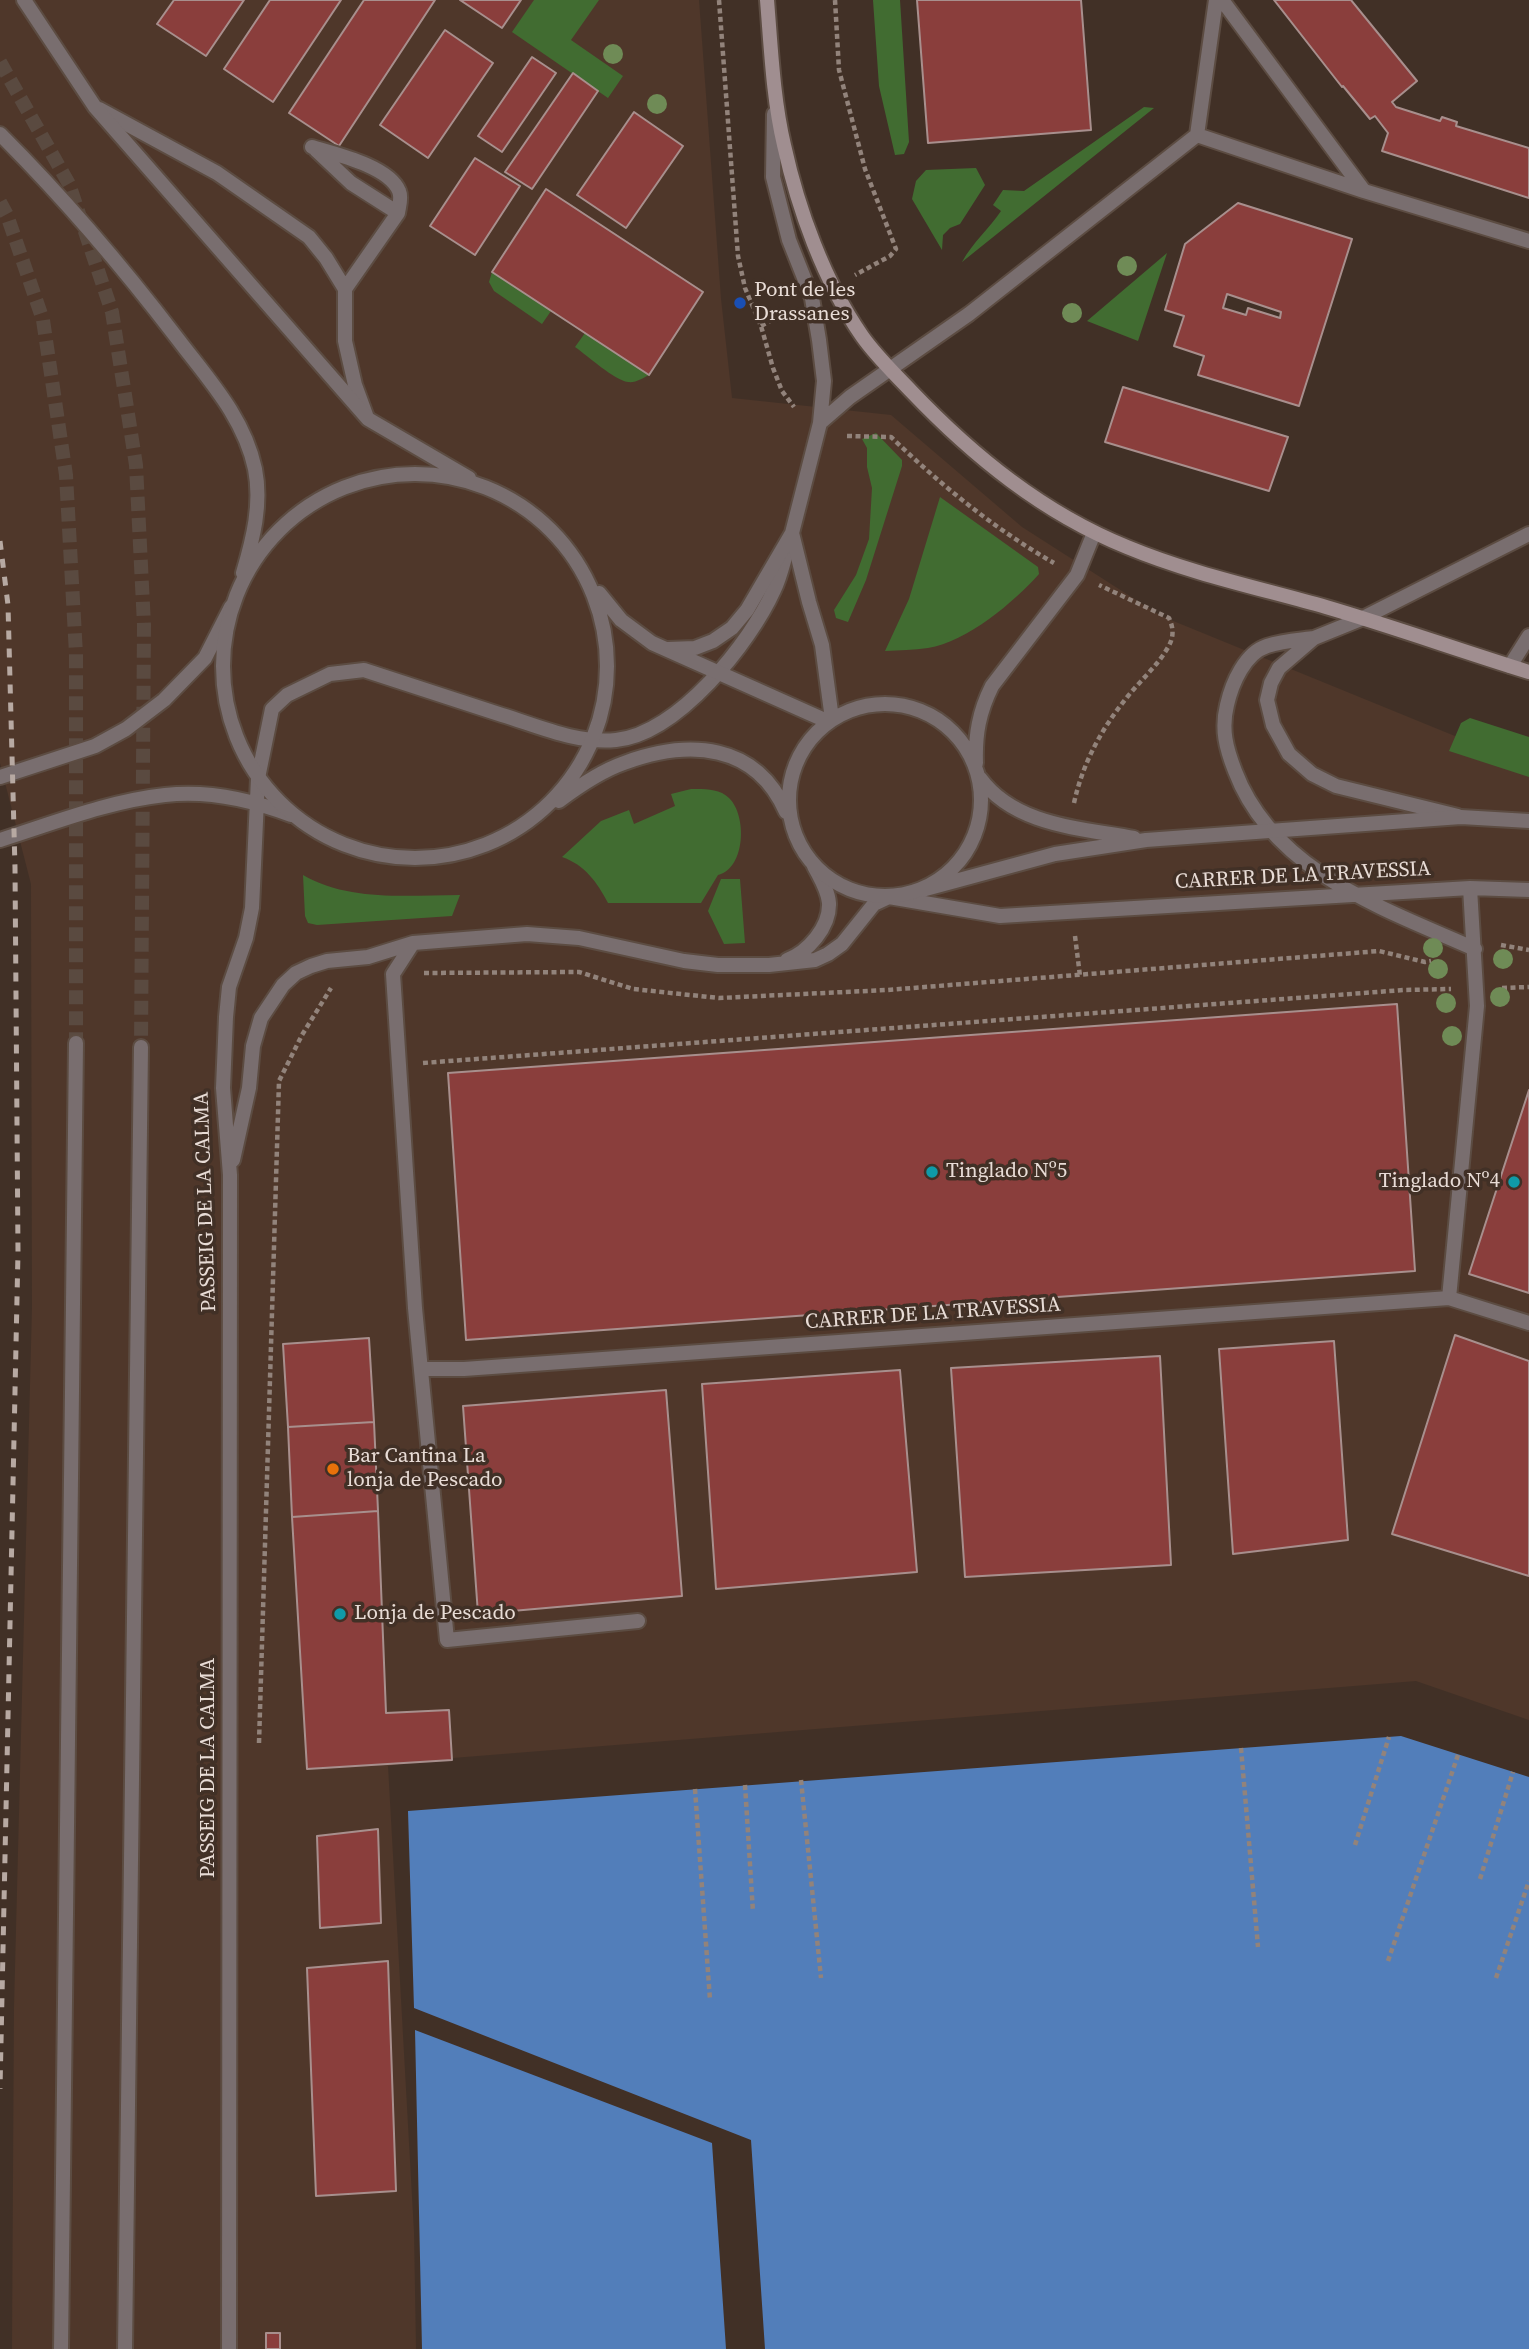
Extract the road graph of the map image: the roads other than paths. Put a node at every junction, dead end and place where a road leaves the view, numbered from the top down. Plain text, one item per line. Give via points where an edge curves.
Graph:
1 (767, 0) edge
2 (1216, 0) edge
3 (1222, 0) edge
4 (24, 1) edge
5 (775, 92) junction
6 (96, 107) junction
7 (0, 134) edge
8 (1197, 135) junction
9 (1364, 191) junction
10 (398, 213) junction
11 (1529, 241) edge
12 (345, 289) junction
13 (890, 368) junction
14 (368, 419) junction
15 (820, 423) junction
16 (476, 482) junction
17 (792, 533) junction
18 (1094, 533) junction
19 (1529, 534) edge
20 (588, 578) junction
21 (240, 584) junction
22 (231, 607) junction
23 (1361, 619) junction
24 (1529, 636) edge
25 (1314, 638) junction
26 (668, 649) junction
27 (1510, 666) junction
28 (1529, 672) edge
29 (718, 673) junction
30 (831, 721) junction
31 (594, 738) junction
32 (978, 773) junction
33 (0, 777) edge
34 (258, 778) junction
35 (256, 802) junction
36 (291, 815) junction
37 (1461, 817) junction
38 (1529, 821) edge
39 (526, 824) junction
40 (791, 824) junction
41 (1273, 832) junction
42 (0, 840) edge
43 (1146, 840) junction
44 (814, 866) junction
45 (1470, 888) junction
46 (922, 890) junction
47 (1529, 890) edge
48 (1352, 894) junction
49 (889, 897) junction
50 (413, 943) junction
51 (1475, 949) junction
52 (769, 965) junction
53 (76, 1043) tunnel mouth
54 (141, 1047) tunnel mouth
55 (230, 1175) junction
56 (1449, 1298) junction
57 (1529, 1323) edge
58 (421, 1369) junction
59 (638, 1621) dead end
60 (61, 2349) edge
61 (125, 2349) edge
62 (229, 2349) edge

1 - 5 main road
2 - 8 street
3 - 9 street
4 - 6 street
5 - 13 main road via 783,143 812,237 862,335
5 - 15 street via 774,177 789,240 812,298 824,381
6 - 12 street via 216,173 310,237
6 - 14 street
7 - 21 street via 129,275 222,396 244,432 255,470 257,504 254,536
8 - 9 street
8 - 13 street via 969,314
9 - 11 street
10 - 10 street via 400,198 391,181 369,165 312,147 351,183
10 - 12 street
12 - 14 street via 345,341
13 - 15 street
13 - 18 main road via 994,469
14 - 16 street
15 - 17 street
16 - 20 street via 511,497 541,518 568,546
16 - 21 street via 420,472 363,480 311,503 274,537
17 - 26 street via 732,628 695,648
17 - 29 street, PASSEIG DE LA CALMA via 775,589 754,628
17 - 30 street via 822,645
18 - 23 main road via 1207,576
18 - 32 street via 1077,575 992,686 976,730
19 - 23 street
20 - 26 street via 621,620
20 - 31 street via 605,628 608,680
21 - 22 street
22 - 33 street via 198,666 126,729 95,746
22 - 34 street via 223,652 224,696 236,739
23 - 25 street
23 - 27 main road
24 - 27 street
25 - 37 street via 1279,668 1267,699 1273,725 1289,754 1312,774 1336,786
25 - 41 street via 1266,646 1257,652 1236,676 1223,723 1227,749 1244,794
26 - 29 street
27 - 28 main road
29 - 30 street
29 - 31 street, PASSEIG DE LA CALMA via 684,706 651,729 617,740
30 - 32 street via 869,705 903,705 934,716 959,738
30 - 40 street via 810,740 794,768 788,799
31 - 34 street, PASSEIG DE LA CALMA via 575,738 365,670 330,674 288,695 272,709
31 - 39 street via 561,790
32 - 43 street via 990,792 1028,816
32 - 46 street via 982,801 971,844 958,863
34 - 35 street, PASSEIG DE LA CALMA
34 - 36 street
35 - 36 street
35 - 42 street via 167,794
35 - 55 street, PASSEIG DE LA CALMA via 252,908 229,987 226,1017 223,1088
36 - 39 street via 334,841 381,856 432,858 481,847
37 - 38 street
37 - 41 street
39 - 40 street via 586,782 623,763 687,750 733,757 757,770 772,784
40 - 44 street
41 - 43 street
41 - 48 street via 1308,865
43 - 46 street via 1055,854
44 - 49 street via 856,892
44 - 52 street via 829,905 825,921 806,948 791,959
45 - 47 street, CARRER DE LA TRAVESSIA
45 - 48 street, CARRER DE LA TRAVESSIA
45 - 51 street
46 - 49 street
48 - 49 street, CARRER DE LA TRAVESSIA via 1000,916
48 - 51 street
49 - 52 street via 874,904 842,944 828,954 815,960
50 - 52 street via 527,934 579,937 684,961
50 - 55 street via 368,957 311,966 283,985 261,1018 253,1046
50 - 58 street via 393,974
51 - 56 street via 1477,1006
53 - 60 street
54 - 61 street
55 - 62 street, PASSEIG DE LA CALMA
56 - 57 street, CARRER DE LA TRAVESSIA
56 - 58 street, CARRER DE LA TRAVESSIA
58 - 59 street via 447,1640

